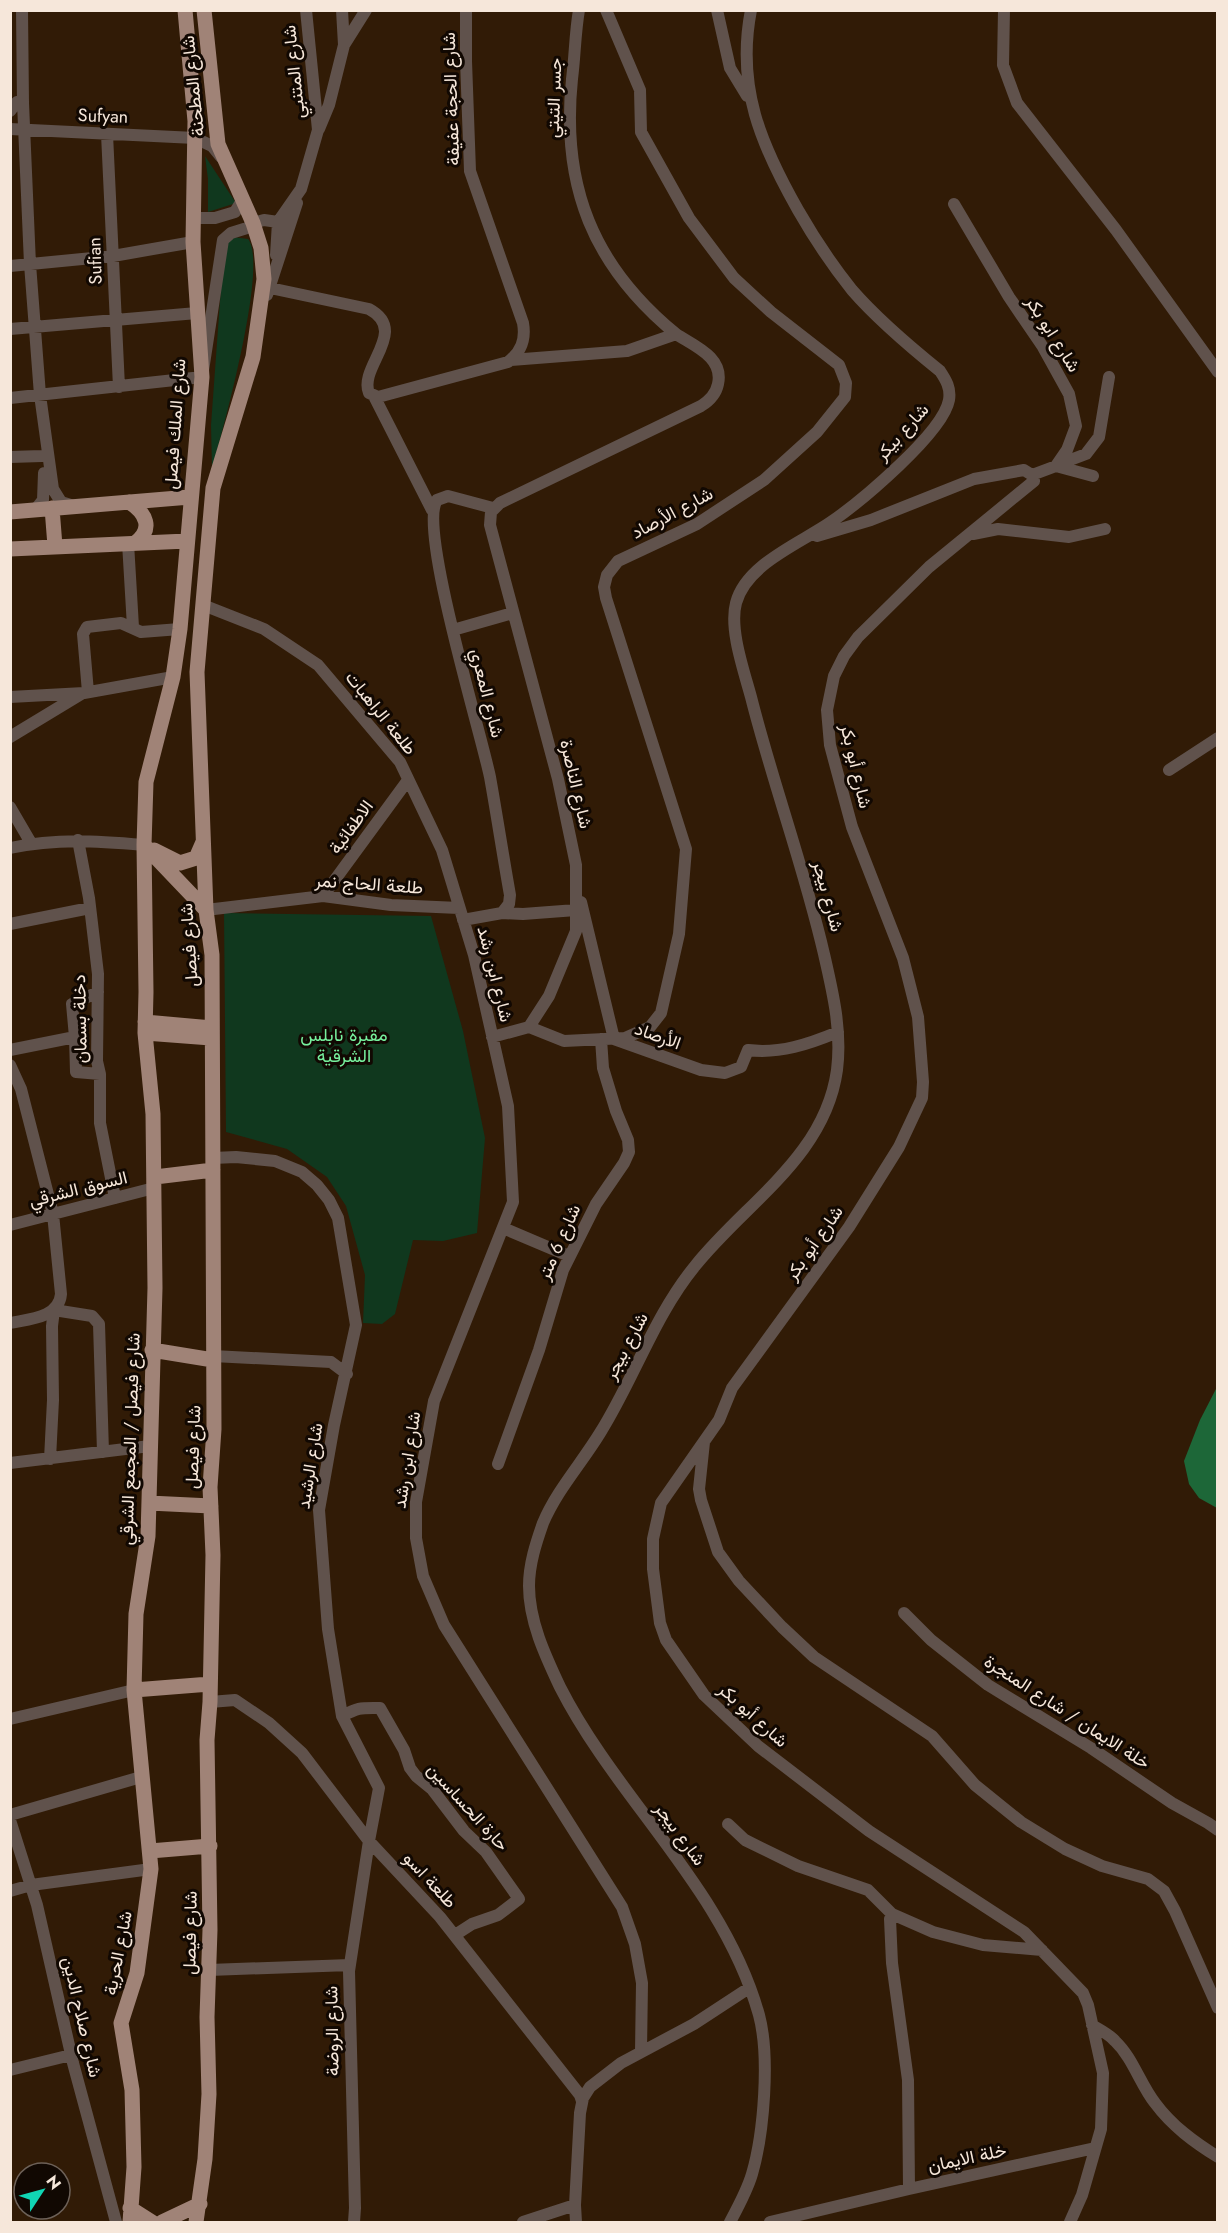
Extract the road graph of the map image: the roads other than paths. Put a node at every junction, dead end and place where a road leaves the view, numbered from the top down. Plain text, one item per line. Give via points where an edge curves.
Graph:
1 (185, 10) edge
2 (204, 10) edge
3 (306, 10) edge
4 (342, 10) edge
5 (366, 10) edge
6 (466, 10) edge
7 (579, 10) edge
8 (606, 10) edge
9 (717, 10) edge
10 (751, 10) edge
11 (1004, 10) edge
12 (16, 15) edge
13 (344, 45) junction
14 (751, 104) junction
15 (17, 105) edge
16 (18, 129) edge
17 (318, 130) junction
18 (49, 132) junction
19 (106, 134) junction
20 (195, 138) junction
21 (230, 170) junction
22 (243, 199) junction
23 (954, 204) dead end
24 (194, 218) junction
25 (278, 222) junction
26 (253, 223) junction
27 (193, 242) junction
28 (113, 256) junction
29 (27, 264) junction
30 (10, 266) edge
31 (275, 274) junction
32 (270, 288) junction
33 (197, 313) junction
34 (258, 319) junction
35 (115, 320) junction
36 (32, 327) junction
37 (10, 329) edge
38 (677, 334) junction
39 (511, 360) junction
40 (1218, 372) edge
41 (202, 377) junction
42 (1109, 377) dead end
43 (119, 387) junction
44 (37, 395) junction
45 (374, 396) junction
46 (10, 398) edge
47 (42, 456) junction
48 (10, 457) edge
49 (1056, 465) junction
50 (46, 471) junction
51 (1032, 475) junction
52 (1093, 476) dead end
53 (190, 497) junction
54 (129, 502) junction
55 (75, 506) junction
56 (52, 508) junction
57 (493, 508) junction
58 (35, 510) junction
59 (432, 510) junction
60 (10, 512) edge
61 (1105, 529) dead end
62 (969, 535) junction
63 (187, 541) junction
64 (801, 541) junction
65 (132, 543) junction
66 (55, 546) junction
67 (10, 549) edge
68 (202, 605) junction
69 (513, 613) junction
70 (133, 627) junction
71 (180, 629) junction
72 (453, 630) junction
73 (173, 677) junction
74 (86, 692) junction
75 (10, 697) edge
76 (753, 707) joint
77 (10, 737) edge
78 (1218, 738) edge
79 (1169, 770) dead end
80 (408, 780) junction
81 (10, 807) edge
82 (78, 840) junction
83 (203, 842) junction
84 (31, 843) junction
85 (144, 845) junction
86 (10, 848) edge
87 (576, 880) junction
88 (323, 896) junction
89 (90, 908) junction
90 (206, 910) junction
91 (576, 910) junction
92 (502, 913) junction
93 (461, 914) junction
94 (10, 924) edge
95 (98, 992) junction
96 (145, 1027) junction
97 (529, 1027) junction
98 (838, 1032) junction
99 (212, 1033) junction
100 (492, 1036) junction
101 (75, 1038) junction
102 (600, 1039) junction
103 (614, 1039) junction
104 (10, 1050) edge
105 (10, 1065) edge
106 (100, 1074) junction
107 (213, 1164) junction
108 (154, 1183) junction
109 (115, 1198) junction
110 (53, 1214) junction
111 (10, 1225) edge
112 (503, 1228) junction
113 (569, 1256) junction
114 (54, 1310) junction
115 (10, 1323) edge
116 (153, 1346) junction
117 (213, 1354) junction
118 (347, 1374) junction
119 (704, 1441) junction
120 (150, 1446) junction
121 (103, 1452) junction
122 (50, 1458) junction
123 (10, 1463) edge
124 (498, 1464) dead end
125 (149, 1503) junction
126 (211, 1506) junction
127 (904, 1613) dead end
128 (210, 1684) junction
129 (135, 1690) junction
130 (210, 1702) junction
131 (342, 1716) junction
132 (10, 1719) edge
133 (141, 1777) junction
134 (10, 1817) edge
135 (728, 1824) dead end
136 (1218, 1830) edge
137 (369, 1841) junction
138 (210, 1846) junction
139 (150, 1851) junction
140 (151, 1869) junction
141 (31, 1885) junction
142 (10, 1891) edge
143 (892, 1914) junction
144 (455, 1935) junction
145 (1042, 1950) junction
146 (350, 1965) junction
147 (208, 1970) junction
148 (749, 1988) junction
149 (1218, 2008) edge
150 (1092, 2025) junction
151 (641, 2052) junction
152 (71, 2055) junction
153 (10, 2070) edge
154 (582, 2101) junction
155 (1095, 2148) junction
156 (1218, 2157) edge
157 (909, 2189) junction
158 (200, 2204) junction
159 (574, 2205) junction
160 (130, 2215) edge
161 (116, 2223) edge
162 (152, 2223) edge
163 (162, 2223) edge
164 (196, 2223) edge
165 (354, 2223) edge
166 (523, 2223) edge
167 (576, 2223) edge
168 (730, 2223) edge
169 (770, 2223) edge
170 (1070, 2223) edge

1 - 20 main road, شارع المطحنة
2 - 21 main road, شارع المطحنة via 215,128
3 - 17 street, شارع المتنبي
4 - 13 street
5 - 13 street
6 - 39 street, شارع الحجة عفيفة via 470,171 524,333 522,345
7 - 38 street, جسر التيتي via 569,129 582,204 595,236 622,280 644,306
8 - 103 street, شارع الأرصاد via 640,90 641,132 689,218 734,278 838,365 845,376 846,389 845,397 817,432 764,480 697,524 618,561 607,575 606,598 686,849 679,934 662,1013 650,1028
9 - 14 street via 730,68
10 - 14 street via 746,57
11 - 40 street via 1003,65 1017,103 1116,230
12 - 15 street
13 - 17 street via 330,105
14 - 64 street, شارع بيكر via 775,171 831,263 879,318 940,371 949,390 944,414 906,458 856,503
15 - 16 street
15 - 18 street
16 - 18 street, Sufyan
16 - 29 street
17 - 25 street via 301,189
17 - 31 street
18 - 19 street, Sufyan
19 - 20 street, Sufyan
19 - 28 street, Sufian
20 - 21 street via 212,146
20 - 24 main road, شارع الملك فيصل
21 - 22 main road, شارع المطحنة
22 - 24 street via 236,212
22 - 26 main road, شارع المطحنة
23 - 49 street, شارع ابو بكر via 1069,394 1076,426
24 - 27 main road, شارع الملك فيصل
25 - 26 street
25 - 31 street
26 - 34 main road via 261,248 264,279
26 - 41 street via 226,236 221,246
27 - 28 street
27 - 33 main road, شارع الملك فيصل
28 - 29 street
28 - 35 street, Sufian
29 - 30 street
29 - 36 street
31 - 32 street
32 - 34 street
32 - 45 street via 369,309 380,318 384,340 367,383
33 - 35 street
33 - 41 main road, شارع الملك فيصل
34 - 68 main road via 253,357 213,488
35 - 36 street
35 - 43 street, Sufian
36 - 37 street
36 - 44 street
38 - 39 street via 627,351
38 - 57 street, جسر التيتي via 705,352 717,366 718,383 711,399
39 - 45 street via 382,397
41 - 43 street
41 - 53 main road, شارع الملك فيصل
42 - 49 street via 1099,437 1086,453
43 - 44 street
44 - 46 street
44 - 47 street
44 - 50 street
45 - 59 street
47 - 48 street
47 - 50 street
49 - 51 street
49 - 52 street
50 - 55 street via 58,499
50 - 58 street via 43,500
51 - 62 street, شارع أبو بكر via 1034,481
51 - 64 street via 1024,470 974,478 871,520
53 - 54 main road
53 - 63 main road, شارع الملك فيصل
54 - 55 main road
54 - 65 main road via 142,511 146,530 143,537
55 - 56 main road
56 - 58 main road
56 - 66 main road
57 - 59 street via 448,496 437,500
57 - 69 street, شارع الناصرة via 490,525
58 - 60 main road
59 - 72 street, شارع المعري via 437,564
61 - 62 street via 1069,537 998,529
62 - 119 street, شارع أبو بكر via 929,567 850,646 834,676 827,710 830,745 852,827 903,958 918,1017 921,1098 899,1147 849,1227 732,1388 719,1420
63 - 65 main road
63 - 71 main road, شارع الملك فيصل
64 - 76 street, شارع بيكر via 752,576 736,603 734,624
65 - 66 main road
65 - 70 street
66 - 67 main road
68 - 80 street, طلعة الراهبات via 264,629 318,665 400,762
68 - 83 main road, شارع فيصل via 197,672
69 - 72 street
69 - 87 street, شارع الناصرة via 558,779
70 - 71 street via 141,632
70 - 74 street via 121,623 87,627 83,634
71 - 73 main road, شارع الملك فيصل
72 - 92 street, شارع المعري via 489,776 506,874 510,899
73 - 74 street
73 - 85 main road, شارع الملك فيصل via 146,782
74 - 75 street
74 - 77 street
76 - 98 street, شارع بيجر via 815,914
78 - 79 street
80 - 88 street, الاطفائية
80 - 93 street, طلعة الراهبات via 442,850
81 - 84 street
82 - 84 street
82 - 85 street
82 - 89 street, دخلة بسمان
83 - 85 main road via 196,858 180,863
83 - 90 main road, شارع فيصل
84 - 86 street
85 - 90 main road
85 - 96 main road, شارع فيصل / المجمع الشرقي
87 - 91 street, شارع الناصرة
87 - 103 street, الأرصاد
88 - 90 street, طلعة الحاج نمر
88 - 93 street, طلعة الحاج نمر
89 - 94 street
89 - 95 street, دخلة بسمان
90 - 99 main road, شارع فيصل via 212,955
91 - 92 street
91 - 97 street, شارع الناصرة via 576,931 549,996
92 - 93 street
93 - 100 street, شارع ابن رشد
95 - 101 street via 72,1004
95 - 106 street, دخلة بسمان
96 - 99 main road
96 - 108 main road, شارع فيصل / المجمع الشرقي
97 - 100 street
97 - 102 street, شارع الأرصاد via 564,1041
98 - 103 street, الأرصاد via 790,1048 748,1050 741,1067 725,1073 701,1070
98 - 148 street, شارع بيجر via 834,1084 813,1136 780,1179 713,1244 675,1294 600,1432 544,1520 529,1581 541,1644 567,1700 593,1745 702,1895 732,1947
99 - 107 main road, شارع فيصل
100 - 112 street, شارع ابن رشد via 508,1106 513,1202
101 - 104 street
101 - 106 street via 76,1072
102 - 103 street, شارع الأرصاد
102 - 113 street, شارع 6 متر via 603,1068 629,1152
105 - 110 street via 21,1089
106 - 109 street, دخلة بسمان via 100,1123
107 - 108 main road
107 - 117 main road, شارع فيصل
107 - 118 street, شارع الرشيد via 236,1157 294,1167 317,1185 334,1209 356,1325
108 - 109 street, السوق الشرقي
108 - 116 main road, شارع فيصل / المجمع الشرقي
109 - 110 street, السوق الشرقي
110 - 111 street, السوق الشرقي
110 - 114 street via 61,1294
112 - 113 street
112 - 151 street, شارع ابن رشد via 434,1401 416,1502 416,1538 423,1575 444,1625 622,1907 635,1944 642,1983
113 - 124 street, شارع 6 متر
114 - 115 street
114 - 121 street via 92,1316 98,1322
114 - 122 street
116 - 117 main road
116 - 120 main road, شارع فيصل / المجمع الشرقي
117 - 118 street via 331,1362
117 - 126 main road, شارع فيصل
118 - 131 street, شارع الرشيد via 319,1510 328,1629
119 - 145 street, شارع أبو بكر via 661,1503 655,1526 653,1569 666,1640 704,1695 758,1746 869,1831 1024,1932
119 - 149 street via 701,1500 718,1552 739,1581 814,1657 932,1736 975,1785 1021,1822 1074,1853 1148,1879 1164,1891
120 - 121 street
120 - 125 main road, شارع فيصل / المجمع الشرقي
121 - 122 street
122 - 123 street
125 - 126 main road
125 - 129 main road, شارع فيصل / المجمع الشرقي via 136,1614
126 - 128 main road, شارع فيصل
127 - 136 street, خلة الايمان / شارع المنجرة via 988,1685
128 - 129 main road
128 - 130 main road, شارع فيصل
129 - 132 street
129 - 133 main road, شارع الحرية
130 - 137 street, طلعة اسو via 235,1700 269,1723 302,1753
130 - 138 main road, شارع فيصل
131 - 137 street, شارع الرشيد via 379,1788
131 - 144 street, حارة الحساسين via 352,1709 380,1708 410,1768 486,1852 519,1899 498,1915
133 - 134 street
133 - 139 main road, شارع الحرية
134 - 141 street, شارع صلاح الدين
135 - 143 street via 745,1840 798,1866 868,1890
137 - 144 street, طلعة اسو
137 - 146 street, شارع الروضة
138 - 139 main road
138 - 147 main road, شارع فيصل
139 - 140 main road, شارع الحرية
140 - 141 street
140 - 160 main road, شارع الحرية via 138,1973 121,2024 132,2090 134,2167
141 - 142 street
141 - 152 street, شارع صلاح الدين
143 - 145 street via 933,1932 983,1945
143 - 157 street via 892,1963 908,2080
144 - 154 street, طلعة اسو
145 - 150 street, شارع أبو بكر via 1083,1992
146 - 147 street
146 - 165 street, شارع الروضة
147 - 158 main road, شارع فيصل via 209,2094
148 - 151 street
148 - 168 street via 762,2032 763,2097 752,2173
150 - 155 street, شارع أبو بكر via 1104,2073 1101,2129
150 - 156 street via 1115,2040 1155,2104 1173,2124
151 - 154 street via 593,2083
152 - 153 street
152 - 161 street, شارع صلاح الدين
154 - 159 street
155 - 157 street, خلة الايمان
155 - 170 street
157 - 169 street, خلة الايمان
158 - 163 main road
158 - 164 main road, شارع فيصل
159 - 166 street
159 - 167 street
160 - 162 main road

